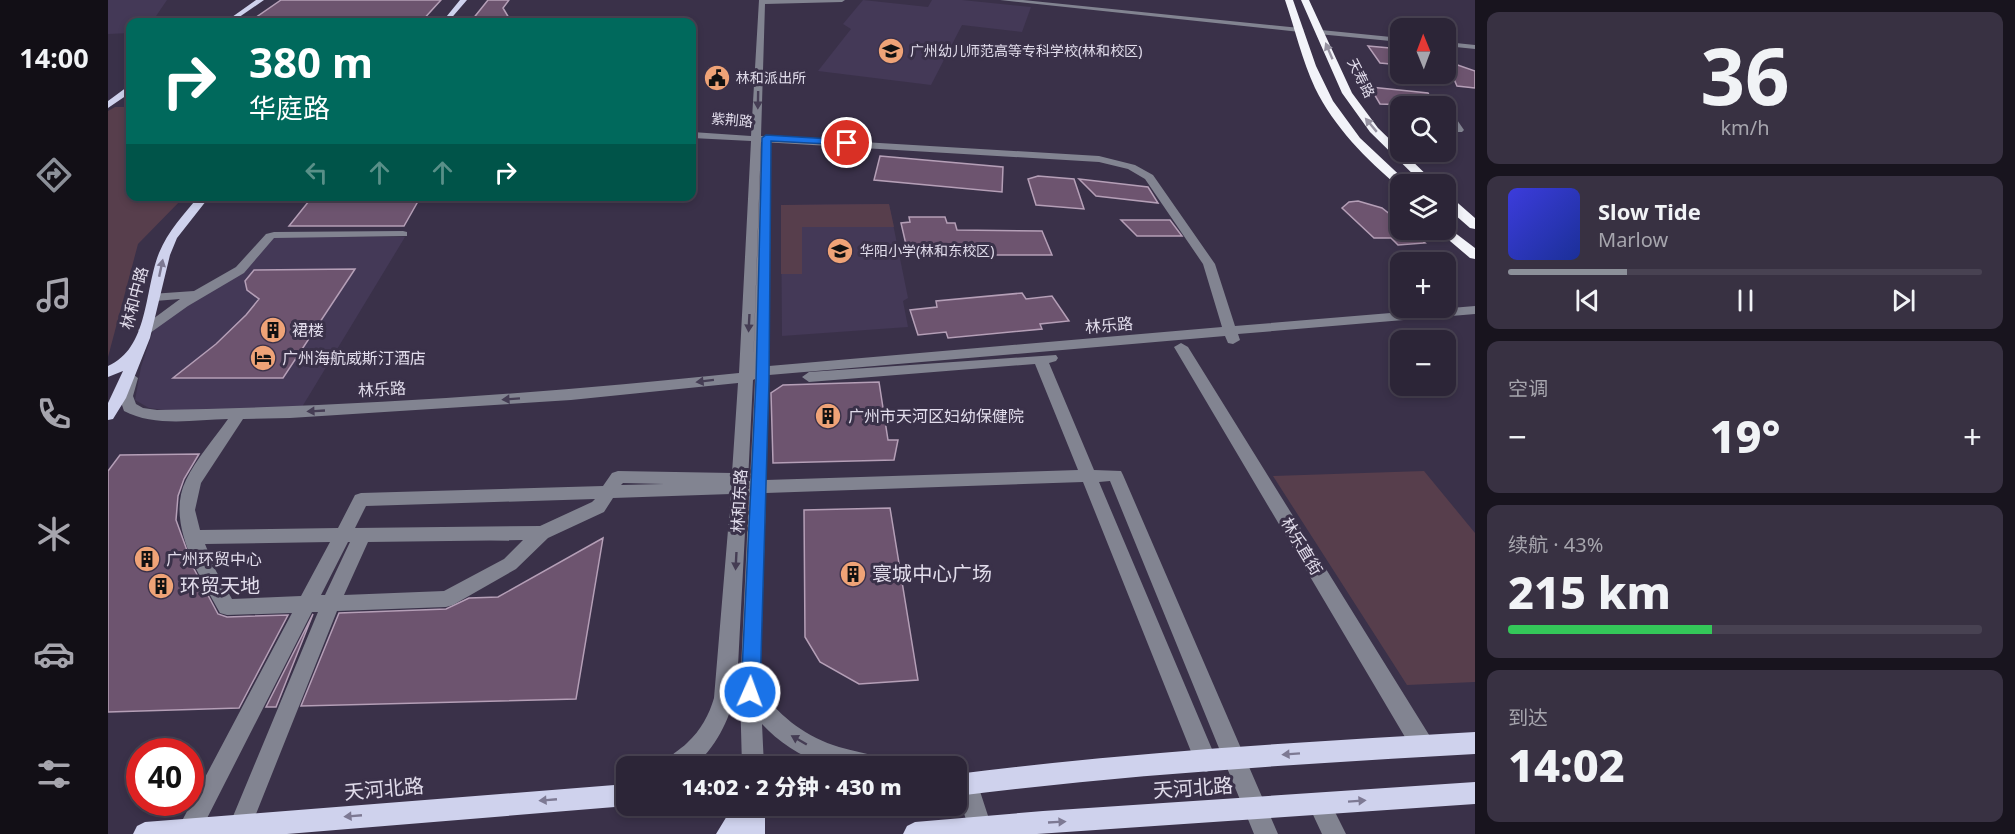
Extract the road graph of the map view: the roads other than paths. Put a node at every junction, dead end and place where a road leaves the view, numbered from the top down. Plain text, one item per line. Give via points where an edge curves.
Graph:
1 (261, 0) edge
2 (464, 0) edge
3 (842, 0) edge
4 (1003, 0) edge
5 (1289, 0) edge
6 (1305, 0) edge
7 (766, 1) edge
8 (1281, 9) dead end
9 (1319, 9) dead end
10 (234, 18) edge
11 (448, 18) edge
12 (1300, 30) junction
13 (1321, 32) junction
14 (1390, 39) edge
15 (1456, 45) edge
16 (1475, 47) edge
17 (1313, 68) junction
18 (1337, 71) junction
19 (126, 92) edge
20 (110, 102) edge
21 (126, 102) edge
22 (1456, 125) edge
23 (696, 130) edge
24 (1459, 130) dead end
25 (763, 132) junction
26 (696, 135) edge
27 (1392, 174) edge
28 (1420, 174) edge
29 (201, 201) edge
30 (1456, 201) edge
31 (1456, 209) edge
32 (1475, 215) edge
33 (1475, 225) edge
34 (1456, 227) edge
35 (403, 234) dead end
36 (1456, 240) edge
37 (1475, 242) edge
38 (1475, 255) edge
39 (196, 295) junction
40 (155, 297) junction
41 (1475, 310) edge
42 (1475, 321) edge
43 (142, 337) junction
44 (1232, 338) junction
45 (1181, 347) junction
46 (1040, 359) junction
47 (108, 372) edge
48 (757, 376) junction
49 (238, 414) junction
50 (108, 415) edge
51 (740, 478) junction
52 (543, 533) junction
53 (362, 535) junction
54 (193, 537) junction
55 (331, 603) junction
56 (750, 692) junction
57 (1475, 743) edge
58 (1423, 746) junction
59 (690, 756) edge
60 (753, 756) edge
61 (833, 756) edge
62 (1206, 761) junction
63 (967, 783) edge
64 (616, 788) edge
65 (1475, 793) edge
66 (616, 795) edge
67 (590, 796) junction
68 (967, 799) edge
69 (1319, 804) junction
70 (740, 816) edge
71 (753, 816) edge
72 (240, 826) junction
73 (1098, 827) edge
74 (980, 828) junction
75 (145, 834) edge
76 (187, 834) edge
77 (728, 834) edge
78 (753, 834) edge
79 (915, 834) edge
80 (1266, 834) edge
81 (1334, 834) edge

1 - 10 main road
2 - 11 main road
3 - 7 street
4 - 12 street via 1153,12
5 - 12 highway
6 - 13 highway, 天寿路
7 -> 25 street, 林和东路
7 - 25 street, 林和东路
8 - 12 highway
9 - 13 highway
12 - 17 highway
13 - 14 street
18 -> 13 highway, 天寿路
15 - 16 street
17 - 18 highway
17 - 27 highway via 1320,88 1338,116
28 -> 18 highway, 天寿路 via 1364,118
19 - 20 main road
20 - 21 main road
22 - 24 street
23 - 25 street, 紫荆路
25 - 26 street, 紫荆路
25 - 44 street via 1099,159 1141,170 1209,264
25 - 48 street, 林和东路
40 -> 29 main road, 林和中路 via 172,237
30 - 32 highway
31 - 33 highway
34 - 37 highway
35 - 39 street via 270,236 240,270
36 - 38 highway
39 - 40 street
39 - 43 street
40 - 43 main road, 林和中路
41 - 44 street, 林乐路
42 - 44 street, 林乐路
43 - 47 main road via 128,361
43 - 49 street, 林乐路 via 126,396 129,406 140,413 157,415
43 - 50 main road, 林和中路 via 119,398
44 - 45 street, 林乐路
44 - 48 street, 林乐路
45 - 46 street, 林乐路
45 - 58 street, 林乐直街
46 - 48 street, 林乐路
46 - 62 street
48 -> 49 street, 林乐路 via 570,395
48 - 51 street, 林和东路
48 - 56 street, 林和东路
49 - 54 street via 193,482 187,510
51 - 52 street via 618,477 598,507
51 -> 59 street, 林和东路 via 730,664 724,703 717,724
52 - 53 street
52 - 55 street via 510,564 446,599
53 - 54 street
53 - 55 street
54 - 55 street via 207,574 227,607
55 - 72 street
56 - 60 street, 林和东路
61 -> 56 street via 794,738 761,711
57 - 58 main road, 天河北路
58 -> 62 main road, 天河北路
62 - 63 main road, 天河北路
64 - 67 street
69 -> 65 main road, 天河北路
66 - 67 main road, 天河北路
67 -> 72 main road, 天河北路
68 - 74 street
69 - 73 main road, 天河北路
69 - 81 street
70 - 77 main road
71 - 78 main road
72 - 75 main road, 天河北路
74 -> 73 main road, 天河北路
74 - 79 main road, 天河北路
76 - 80 street via 361,500 1115,475

